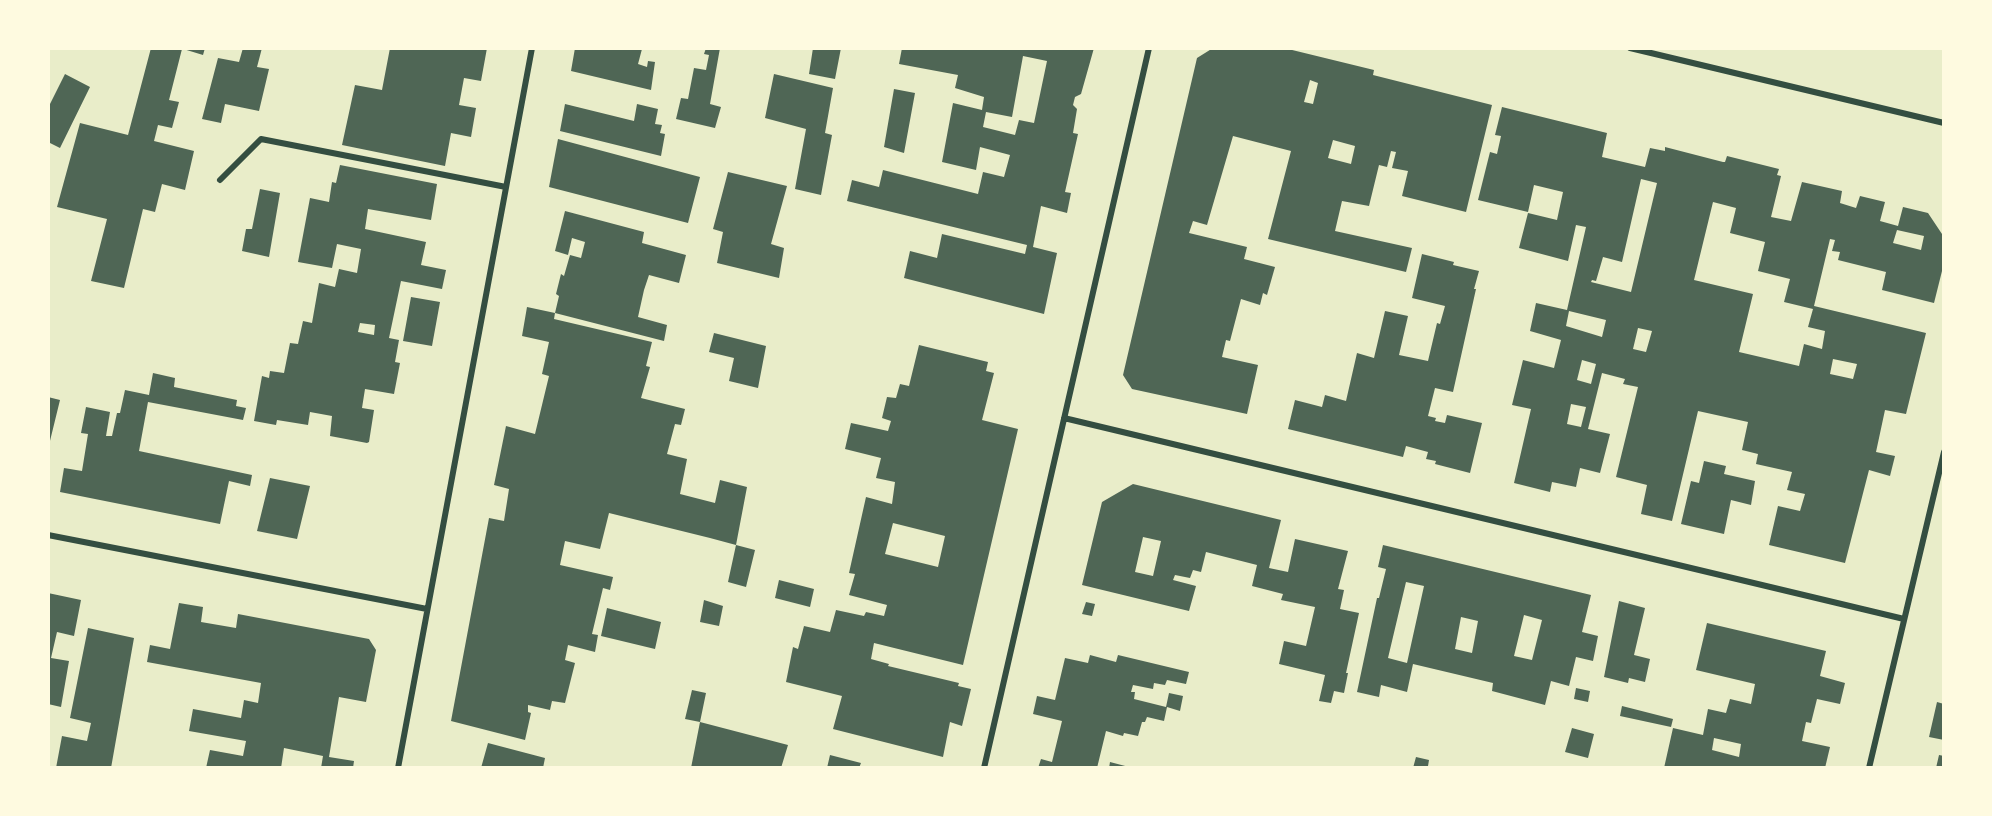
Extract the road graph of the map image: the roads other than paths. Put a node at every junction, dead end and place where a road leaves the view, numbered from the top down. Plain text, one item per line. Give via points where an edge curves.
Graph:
1 (532, 48) edge
2 (1149, 48) edge
3 (1630, 48) edge
4 (1944, 123) edge
5 (220, 180) dead end
6 (506, 187) junction
7 (1064, 417) junction
8 (1944, 452) edge
9 (48, 535) edge
10 (427, 609) junction
11 (1904, 619) junction
12 (398, 768) edge
13 (984, 768) edge
14 (1869, 768) edge

1 - 6 street
2 - 7 street
3 - 4 street
5 - 6 street via 261,139
6 - 10 street
7 - 11 street
7 - 13 street
8 - 11 street
9 - 10 street
10 - 12 street
11 - 14 street

